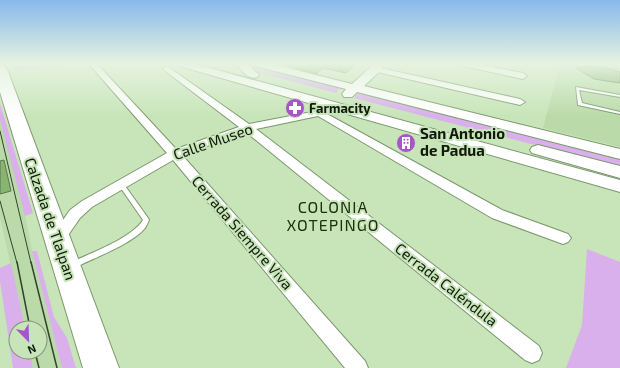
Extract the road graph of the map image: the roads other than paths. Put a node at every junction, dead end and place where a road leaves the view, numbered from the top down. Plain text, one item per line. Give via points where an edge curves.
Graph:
1 (4, 81) edge
2 (108, 81) edge
3 (185, 81) edge
4 (252, 81) edge
5 (286, 81) edge
6 (319, 81) edge
7 (362, 81) edge
8 (436, 81) edge
9 (355, 88) junction
10 (620, 96) edge
11 (520, 102) dead end
12 (340, 103) junction
13 (320, 113) junction
14 (620, 113) edge
15 (248, 128) junction
16 (174, 154) junction
17 (620, 154) edge
18 (620, 172) edge
19 (121, 184) junction
20 (620, 186) edge
21 (563, 238) dead end
22 (56, 240) junction
23 (66, 268) junction
24 (532, 353) dead end
25 (101, 368) edge
26 (358, 368) edge

1 - 22 highway, Calzada de Tlalpan
2 - 16 street, Cerrada Siempre Viva
3 - 15 street, Cerrada Caléndula
4 - 12 main road
5 - 12 main road
6 - 9 main road
7 - 9 main road, Calle Museo
8 - 11 street
9 - 12 main road, Calle Museo
9 - 17 main road
10 - 14 lane via 577,88 580,104
12 - 13 street, Calle Museo
12 - 18 main road
12 - 20 main road
13 - 15 street, Calle Museo
13 - 21 street via 497,214
15 - 16 street, Calle Museo
15 - 24 street, Cerrada Caléndula
16 - 19 street, Calle Museo
16 - 26 street, Cerrada Siempre Viva
19 - 22 street, Calle Museo via 81,208
19 - 23 lane via 145,218 144,225 131,236
22 - 23 highway, Calzada de Tlalpan
23 - 25 highway, Calzada de Tlalpan

